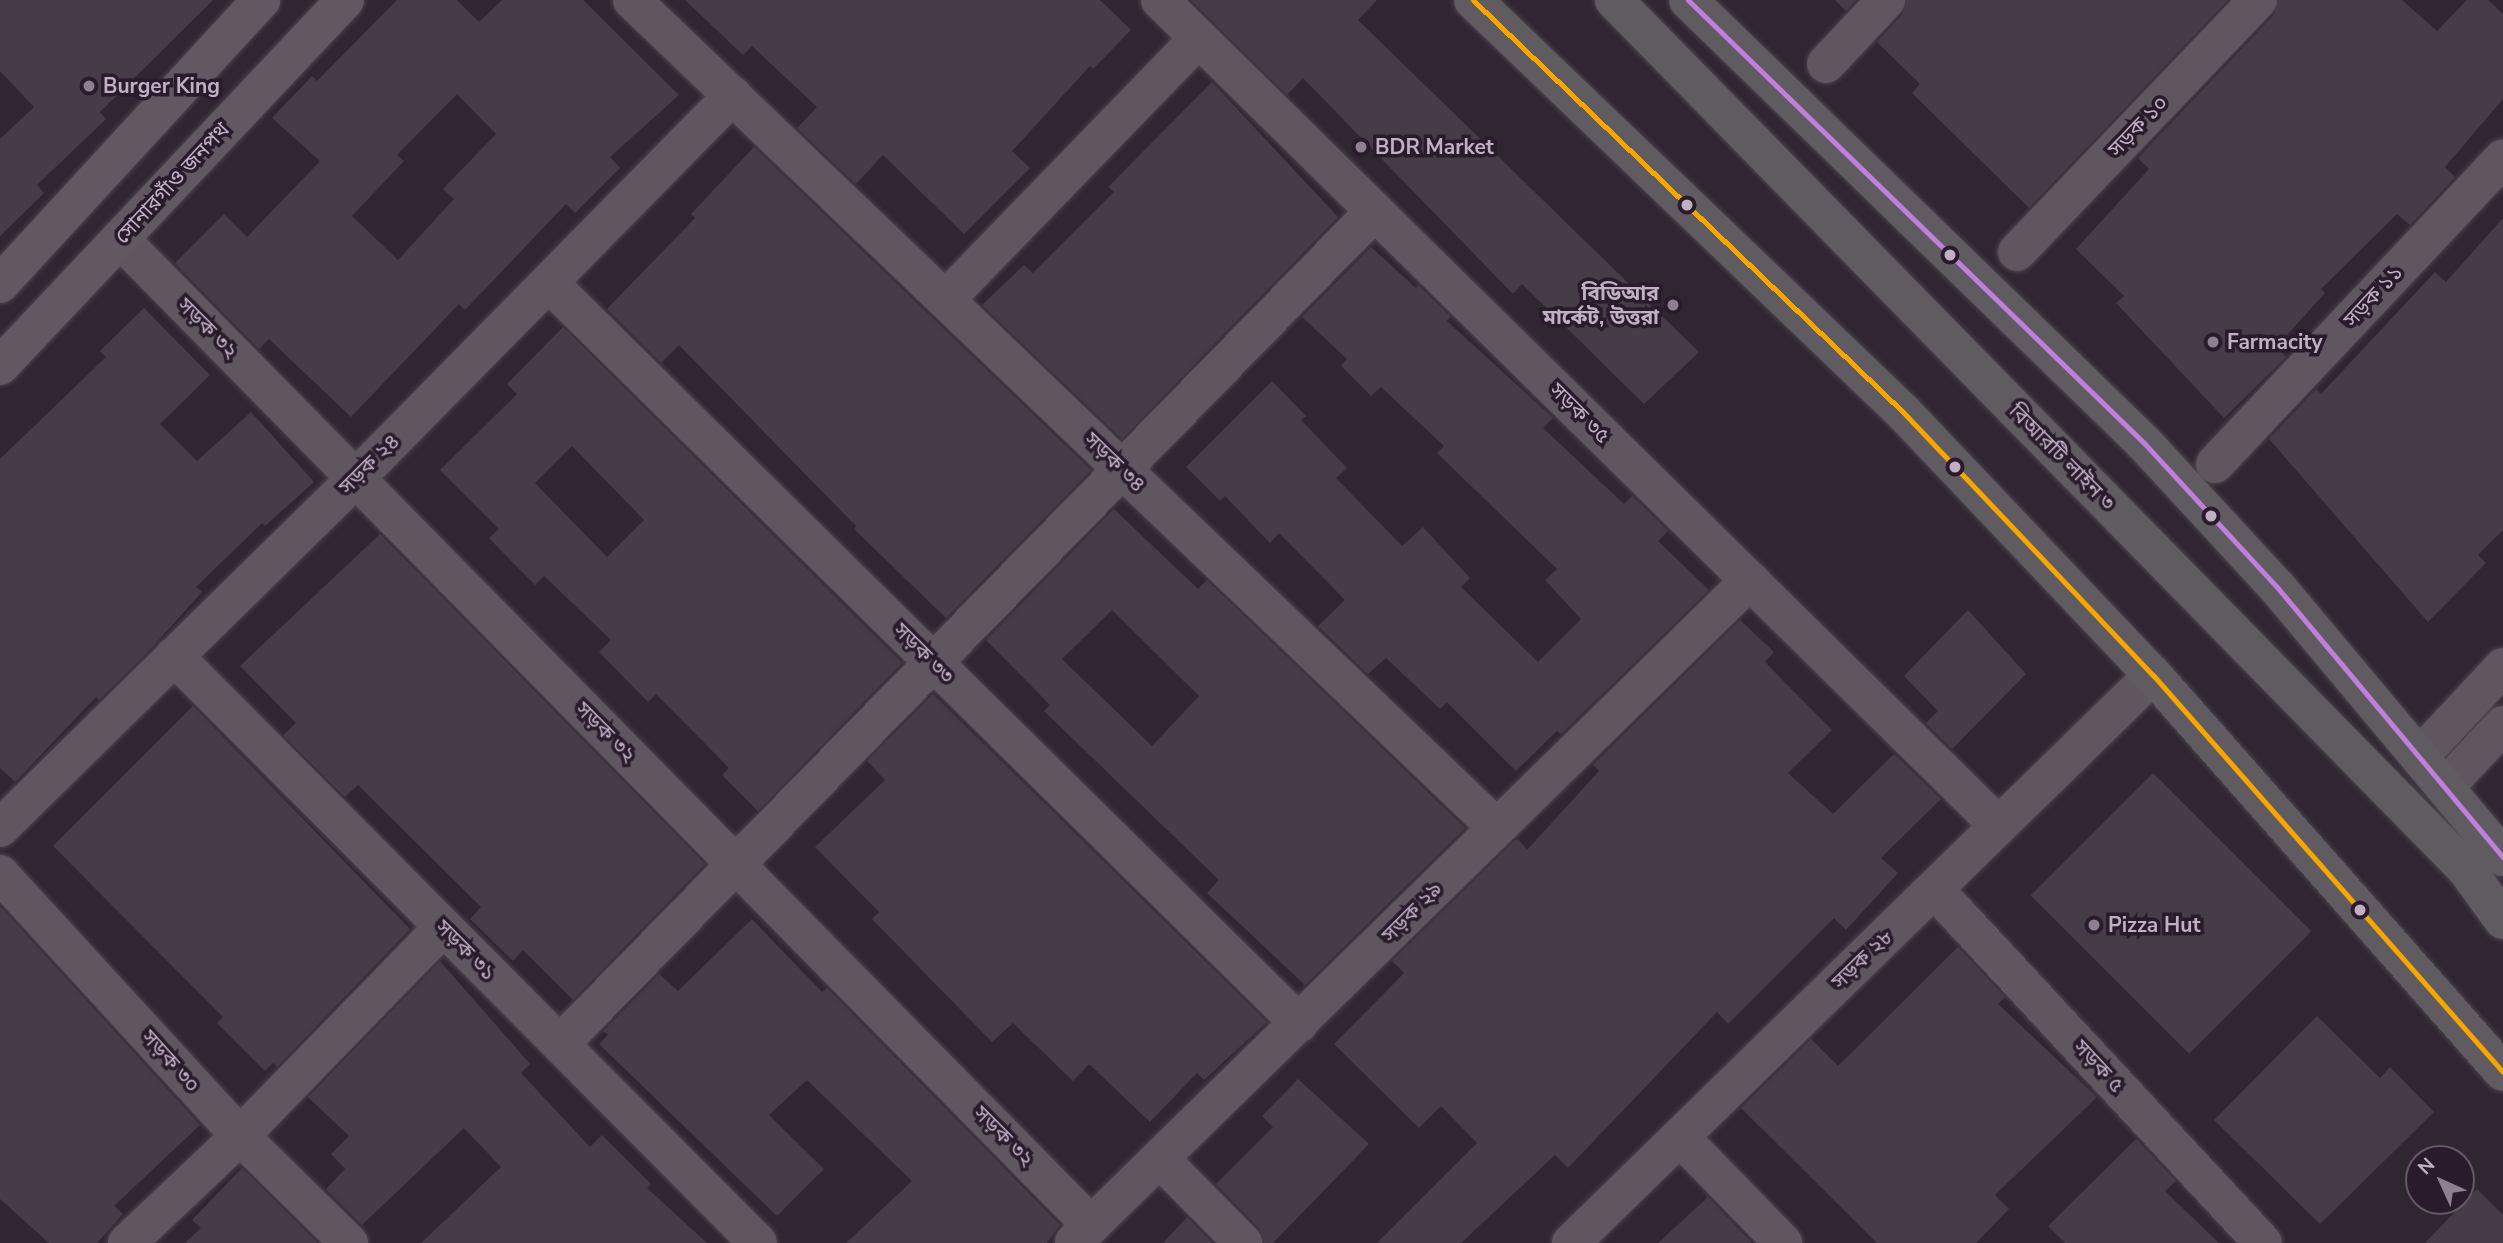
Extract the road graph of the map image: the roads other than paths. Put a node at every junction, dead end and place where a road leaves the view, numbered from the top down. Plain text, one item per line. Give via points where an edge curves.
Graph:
1 (261, 0) edge
2 (345, 0) edge
3 (1160, 0) edge
4 (1473, 0) edge
5 (1614, 0) edge
6 (1688, 0) edge
7 (1886, 0) edge
8 (2258, 0) edge
9 (641, 3) edge
10 (1199, 38) junction
11 (1826, 64) dead end
12 (733, 95) junction
13 (2503, 158) edge
14 (1375, 211) junction
15 (120, 239) junction
16 (2017, 252) dead end
17 (549, 283) junction
18 (0, 284) edge
19 (946, 299) junction
20 (0, 366) edge
21 (2215, 464) dead end
22 (1122, 469) junction
23 (355, 478) junction
24 (1750, 580) junction
25 (174, 656) junction
26 (933, 662) junction
27 (2503, 667) edge
28 (2153, 675) junction
29 (2503, 725) edge
30 (2416, 752) junction
31 (2445, 787) junction
32 (1999, 825) junction
33 (0, 828) edge
34 (1497, 828) junction
35 (2503, 857) edge
36 (735, 864) junction
37 (2466, 869) junction
38 (0, 874) edge
39 (1934, 889) junction
40 (2503, 898) edge
41 (2503, 920) edge
42 (443, 927) junction
43 (1299, 1023) junction
44 (560, 1044) junction
45 (2503, 1072) edge
46 (240, 1136) junction
47 (1680, 1137) junction
48 (1161, 1160) junction
49 (1082, 1234) edge
50 (2257, 1241) edge
51 (127, 1243) edge
52 (349, 1243) edge
53 (758, 1243) edge
54 (1243, 1243) edge
55 (1571, 1243) edge
56 (1783, 1243) edge

1 - 18 main road
2 - 15 main road, সোনারগাঁও জনপথ
3 - 10 street, সড়ক ৩৫
4 - 28 highway via 1903,412
5 - 37 highway, বিআরটি লাইন ৩
6 - 30 highway via 2144,443 2277,587
7 - 11 street
8 - 16 street, সড়ক ১০
9 - 12 street, সড়ক ৩৪
10 - 14 street, সড়ক ৩৫
10 - 19 street
12 - 17 street, সড়ক ২৪
12 - 19 street, সড়ক ৩৪
13 - 21 street, সড়ক ১১
14 - 22 street
14 - 24 street, সড়ক ৩৫
15 - 20 main road, সোনারগাঁও জনপথ
15 - 23 street, সড়ক ৩২
17 - 23 street, সড়ক ২৪
17 - 26 street, সড়ক ৩৩
19 - 22 street, সড়ক ৩৪
22 - 26 street
22 - 34 street, সড়ক ৩৪
23 - 25 street, সড়ক ২৪
23 - 36 street, সড়ক ৩২
24 - 32 street, সড়ক ৩৫
24 - 34 street, সড়ক ২৯
25 - 33 street, সড়ক ২৪
25 - 42 street, সড়ক ৩১
26 - 36 street
26 - 43 street, সড়ক ৩৩
27 - 30 street via 2434,741
28 - 32 street, সড়ক ২৮
28 - 45 highway
29 - 31 street
30 - 31 highway
31 - 35 highway
32 - 39 street, সড়ক ২৮
34 - 43 street, সড়ক ২৯
36 - 44 street
36 - 49 street, সড়ক ৩২
37 - 40 highway
37 - 41 highway, বিআরটি লাইন ৩
38 - 46 street, সড়ক ৩০
39 - 47 street, সড়ক ২৮
39 - 50 street, সড়ক ৫
42 - 44 street, সড়ক ৩১
42 - 46 street
43 - 48 street, সড়ক ২৯
44 - 53 street, সড়ক ৩১
46 - 51 street
46 - 52 street, সড়ক ৩০
47 - 55 street, সড়ক ২৮
47 - 56 street
48 - 49 street, সড়ক ২৯
48 - 54 street

